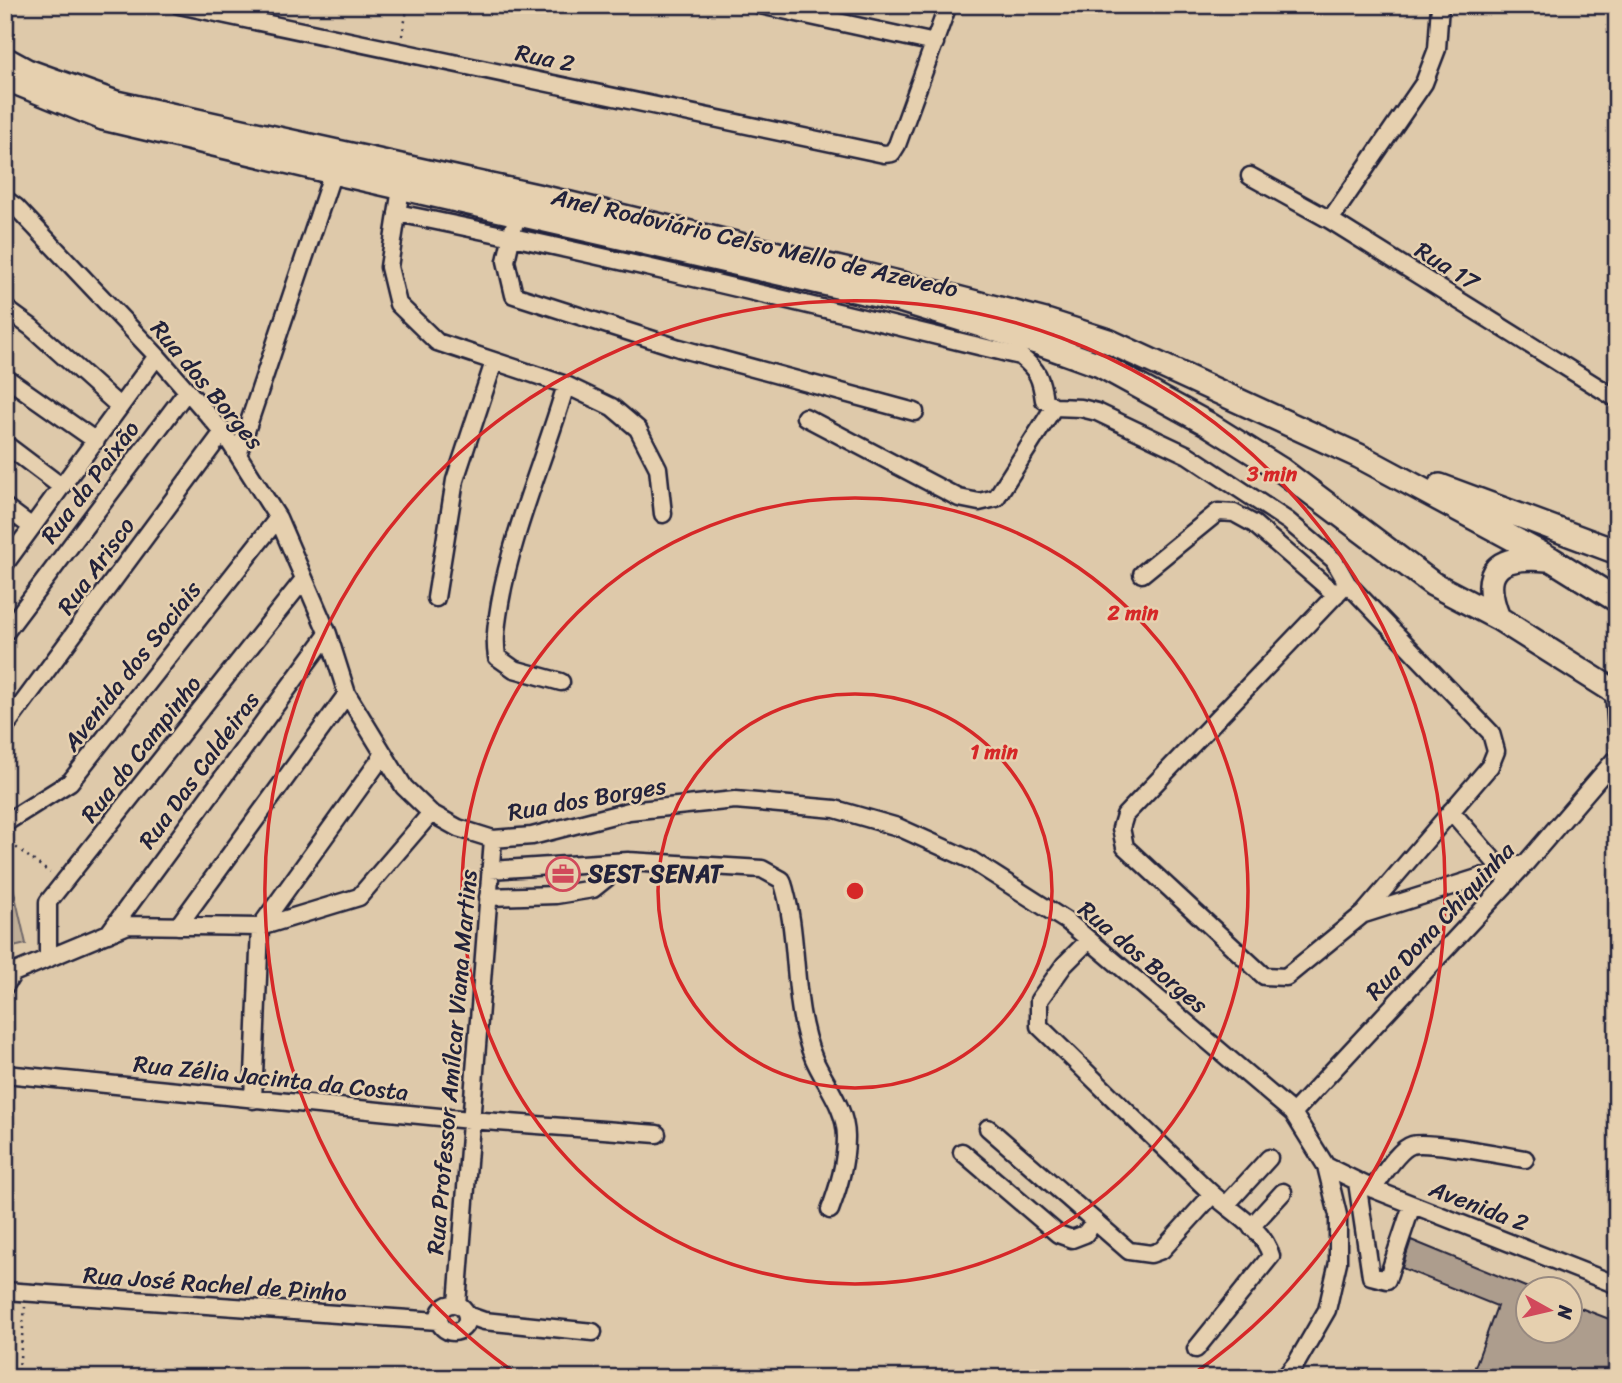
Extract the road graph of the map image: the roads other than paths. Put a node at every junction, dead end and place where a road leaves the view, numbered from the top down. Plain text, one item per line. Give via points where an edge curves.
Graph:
1 (179, 5) edge
2 (760, 5) edge
3 (948, 5) edge
4 (1440, 5) edge
5 (935, 43) junction
6 (5, 59) edge
7 (5, 78) edge
8 (334, 172) junction
9 (1250, 176) dead end
10 (401, 188) junction
11 (5, 199) edge
12 (397, 214) junction
13 (1330, 220) junction
14 (515, 225) junction
15 (5, 308) edge
16 (157, 356) junction
17 (494, 362) junction
18 (5, 377) edge
19 (566, 385) junction
20 (187, 391) junction
21 (1617, 399) edge
22 (120, 407) junction
23 (1054, 407) junction
24 (915, 412) dead end
25 (805, 416) dead end
26 (223, 432) junction
27 (96, 441) junction
28 (5, 444) edge
29 (238, 455) junction
30 (1359, 456) junction
31 (62, 487) junction
32 (5, 507) edge
33 (663, 514) dead end
34 (278, 519) junction
35 (32, 527) junction
36 (1617, 552) edge
37 (1551, 559) junction
38 (5, 564) edge
39 (1142, 574) dead end
40 (304, 579) junction
41 (1342, 589) junction
42 (436, 598) dead end
43 (1617, 600) edge
44 (1498, 618) junction
45 (5, 633) edge
46 (328, 634) junction
47 (561, 682) dead end
48 (1616, 693) edge
49 (347, 694) junction
50 (5, 727) edge
51 (1617, 734) edge
52 (384, 754) junction
53 (1617, 757) edge
54 (1451, 811) junction
55 (431, 813) junction
56 (5, 823) edge
57 (493, 839) junction
58 (628, 861) junction
59 (1525, 863) junction
60 (490, 870) junction
61 (1502, 870) junction
62 (488, 897) junction
63 (1363, 914) junction
64 (178, 926) junction
65 (260, 927) junction
66 (107, 934) junction
67 (1089, 940) junction
68 (48, 959) junction
69 (5, 986) edge
70 (5, 1074) edge
71 (253, 1100) junction
72 (1293, 1113) junction
73 (470, 1120) junction
74 (988, 1128) dead end
75 (657, 1134) dead end
76 (962, 1152) dead end
77 (1269, 1158) dead end
78 (1525, 1159) dead end
79 (1326, 1166) junction
80 (1357, 1182) junction
81 (1373, 1189) junction
82 (1283, 1192) dead end
83 (1212, 1195) junction
84 (1226, 1205) junction
85 (1412, 1205) junction
86 (830, 1210) dead end
87 (1095, 1221) junction
88 (1251, 1227) junction
89 (1617, 1284) edge
90 (5, 1291) edge
91 (453, 1310) junction
92 (593, 1332) dead end
93 (1196, 1349) dead end
94 (1284, 1378) edge

1 - 5 street, Rua 2 via 884,154 892,153 897,145
2 - 5 street
3 - 5 street
4 - 13 street via 1437,49 1424,83
6 - 30 highway, Anel Rodoviário Celso Mello de Azevedo via 116,103 541,197 1049,322 1108,341
7 - 8 highway, Anel Rodoviário Celso Mello de Azevedo via 103,118
8 - 10 highway, Anel Rodoviário Celso Mello de Azevedo
8 - 29 street
9 - 13 street, Rua 17
10 - 12 street
10 - 14 highway, Anel Rodoviário Celso Mello de Azevedo
11 - 16 street, Rua dos Borges
12 - 14 street
12 - 17 street via 389,267 398,304 437,342
13 - 21 street, Rua 17
14 - 23 street via 1020,356 1035,368 1044,400
14 - 24 street via 506,261 514,295 679,348
14 - 44 highway, Anel Rodoviário Celso Mello de Azevedo via 903,300 1100,365 1270,462 1433,583
15 - 22 street
16 - 20 street, Rua dos Borges
16 - 22 street
17 - 19 street
17 - 42 street via 455,480
18 - 27 street
19 - 33 street via 612,407 638,429 658,468
19 - 47 street via 507,563 494,641 497,657 514,669
20 - 26 street, Rua dos Borges
20 - 45 street, Rua da Paixão
22 - 27 street
23 - 25 street via 996,498 979,502 959,498
23 - 41 street via 1097,412 1188,455 1288,521 1334,561
26 - 29 street, Rua dos Borges
26 - 50 street, Rua Arisco
27 - 31 street
28 - 31 street
29 - 34 street, Rua dos Borges
30 - 36 highway
30 - 37 highway, Anel Rodoviário Celso Mello de Azevedo
31 - 35 street
32 - 35 street
34 - 40 street, Rua dos Borges
34 - 56 street, Avenida dos Sociais via 70,782
35 - 38 street
37 - 43 highway, Anel Rodoviário Celso Mello de Azevedo
37 - 44 highway via 1524,557 1504,562 1493,573 1489,594
39 - 41 street via 1218,512 1234,513
40 - 46 street, Rua dos Borges
40 - 68 street, Rua do Campinho via 48,902
41 - 54 street via 1491,733 1496,751 1490,766
41 - 63 street via 1125,815 1121,828 1125,847 1265,976 1286,976
44 - 48 highway, Anel Rodoviário Celso Mello de Azevedo
46 - 49 street, Rua dos Borges
46 - 66 street, Rua Das Caldeiras
48 - 51 street
49 - 52 street, Rua dos Borges
49 - 64 street
52 - 55 street, Rua dos Borges via 404,787
52 - 65 street
53 - 59 street, Rua Dona Chiquinha
54 - 61 street
54 - 63 street
55 - 57 street, Rua dos Borges
55 - 65 street via 359,897
57 - 60 street, Rua Professor Amílcar Viana Martins
57 - 67 street, Rua dos Borges via 532,836 629,811 735,800 835,809 898,827 971,860
58 - 60 street
58 - 62 street via 593,889
58 - 86 street via 762,869 782,880 789,901 801,1012 813,1057 841,1113 846,1135 842,1179
59 - 61 street
59 - 72 street, Rua Dona Chiquinha
60 - 62 street, Rua Professor Amílcar Viana Martins
61 - 63 street
62 - 73 street, Rua Professor Amílcar Viana Martins
64 - 65 street
64 - 66 street via 128,925
65 - 71 street
66 - 68 street
67 - 72 street, Rua dos Borges
67 - 83 street via 1064,965 1040,1000 1039,1026
68 - 69 street via 13,973
70 - 71 street, Rua Zélia Jacinta da Costa
71 - 73 street, Rua Zélia Jacinta da Costa
72 - 79 street, Rua dos Borges
73 - 75 street, Rua Zélia Jacinta da Costa
73 - 91 street, Rua Professor Amílcar Viana Martins
74 - 87 street
76 - 87 street via 1058,1234 1072,1239 1085,1234
77 - 84 street
78 - 81 street via 1412,1145
79 - 80 street, Avenida 2
79 - 94 street, Rua dos Borges via 1338,1215 1338,1262 1327,1310
80 - 81 street, Avenida 2
80 - 85 street via 1379,1278
81 - 85 street, Avenida 2
82 - 88 street
83 - 84 street
83 - 87 street via 1162,1250 1151,1254 1129,1251
84 - 88 street
85 - 89 street, Avenida 2
88 - 93 street via 1268,1244 1271,1256
90 - 91 street, Rua José Rachel de Pinho via 421,1321
91 - 92 street, Rua José Rachel de Pinho via 484,1321

